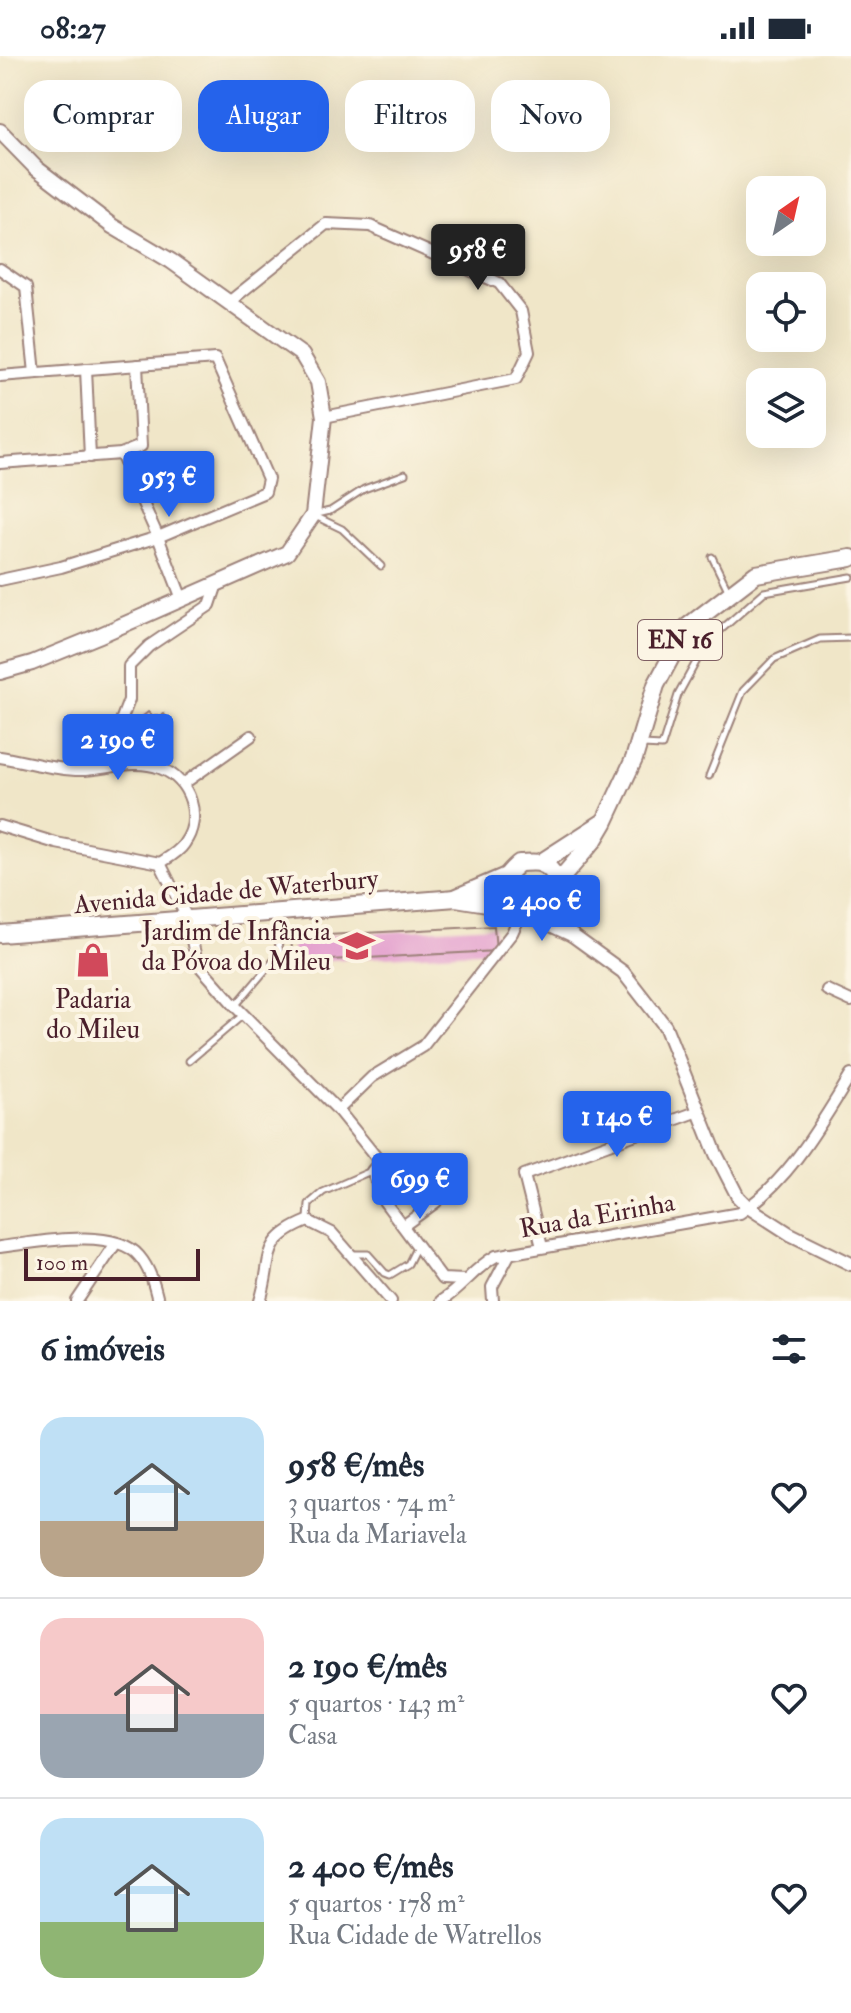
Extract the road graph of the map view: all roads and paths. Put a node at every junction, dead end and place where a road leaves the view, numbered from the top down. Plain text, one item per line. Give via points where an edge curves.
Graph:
1 (0, 131) edge
2 (0, 269) edge
3 (229, 302) junction
4 (137, 365) junction
5 (86, 369) junction
6 (35, 373) junction
7 (0, 376) edge
8 (324, 417) junction
9 (121, 454) junction
10 (90, 457) junction
11 (0, 463) edge
12 (405, 474) dead end
13 (313, 515) junction
14 (158, 537) junction
15 (712, 557) dead end
16 (851, 558) edge
17 (381, 566) dead end
18 (851, 577) edge
19 (0, 580) edge
20 (217, 584) junction
21 (729, 594) junction
22 (182, 599) junction
23 (851, 638) edge
24 (0, 672) edge
25 (251, 736) dead end
26 (638, 745) junction
27 (0, 757) edge
28 (127, 763) junction
29 (709, 776) dead end
30 (183, 784) junction
31 (604, 823) junction
32 (0, 826) edge
33 (160, 863) junction
34 (540, 863) junction
35 (506, 876) junction
36 (557, 883) junction
37 (456, 898) junction
38 (555, 900) junction
39 (273, 910) junction
40 (521, 911) junction
41 (187, 918) junction
42 (0, 934) edge
43 (572, 935) junction
44 (827, 990) dead end
45 (851, 1001) edge
46 (239, 1010) junction
47 (189, 1061) dead end
48 (851, 1075) edge
49 (338, 1110) junction
50 (699, 1111) junction
51 (372, 1171) junction
52 (431, 1178) dead end
53 (738, 1197) junction
54 (748, 1207) junction
55 (729, 1213) junction
56 (308, 1221) junction
57 (403, 1226) junction
58 (116, 1243) junction
59 (417, 1246) junction
60 (0, 1247) edge
61 (542, 1247) junction
62 (510, 1253) junction
63 (351, 1254) junction
64 (851, 1264) edge
65 (465, 1280) junction
66 (77, 1301) edge
67 (158, 1301) edge
68 (260, 1301) edge
69 (391, 1301) edge
70 (441, 1301) edge
71 (493, 1301) edge

1 - 3 main road via 36,168 112,226
2 - 6 street via 26,287
3 - 8 main road via 302,355 318,382
3 - 8 street via 326,224 370,226 499,283 521,311 529,352 516,379
4 - 5 street
4 - 9 street via 141,446
4 - 14 street via 215,359 268,479 265,492
5 - 6 street
5 - 10 street
6 - 7 street
8 - 13 main road
9 - 10 street
9 - 14 street
10 - 11 street
12 - 13 lane
13 - 17 lane via 342,529
13 - 20 main road via 287,553
14 - 19 street
14 - 22 street
15 - 21 lane
16 - 21 main road, EN 16 via 756,574
18 - 26 lane via 764,592 707,642 678,695 662,746
20 - 22 main road
20 - 28 street via 210,605 129,666 129,700 119,726
21 - 26 main road, EN 16 via 687,627 656,685
22 - 24 main road
23 - 29 lane via 820,639 774,659 743,691
25 - 30 street
26 - 31 main road, EN 16
27 - 28 street via 79,770
28 - 30 street via 161,768
30 - 33 street via 195,809 193,831 182,848
31 - 34 main road
31 - 36 main road, EN 16
32 - 33 street
33 - 41 street
34 - 35 main road via 519,863
34 - 36 main road
35 - 37 main road
35 - 40 main road via 503,892
36 - 38 main road
37 - 39 main road, Avenida Cidade de Waterbury
37 - 40 main road
38 - 40 main road via 545,913
38 - 43 street
39 - 41 main road, Avenida Cidade de Waterbury
39 - 46 lane via 280,953
40 - 43 street
40 - 49 street via 512,933 423,1046 372,1077
41 - 42 main road, Avenida Cidade de Waterbury
41 - 46 street via 197,963
43 - 50 street via 623,972 665,1026
44 - 45 street
46 - 47 lane
46 - 49 street
48 - 54 street via 807,1145 769,1191
49 - 51 street via 380,1162
50 - 53 street
50 - 61 street via 524,1175
51 - 56 lane via 323,1192 309,1204
51 - 57 street via 384,1201
52 - 57 street via 436,1202
53 - 54 street
53 - 55 street
54 - 55 street, Rua da Eirinha
54 - 64 street
55 - 61 street, Rua da Eirinha
56 - 63 street via 332,1233
56 - 68 street via 287,1229 270,1248
57 - 59 street
58 - 60 street via 88,1237
58 - 66 street
58 - 67 street via 137,1253 152,1275
59 - 63 lane via 408,1264 390,1275 368,1254
59 - 65 street via 442,1279
61 - 62 street, Rua da Eirinha
62 - 65 street, Rua da Eirinha via 479,1265
62 - 71 street via 492,1287
63 - 69 street
65 - 70 street, Rua da Eirinha

